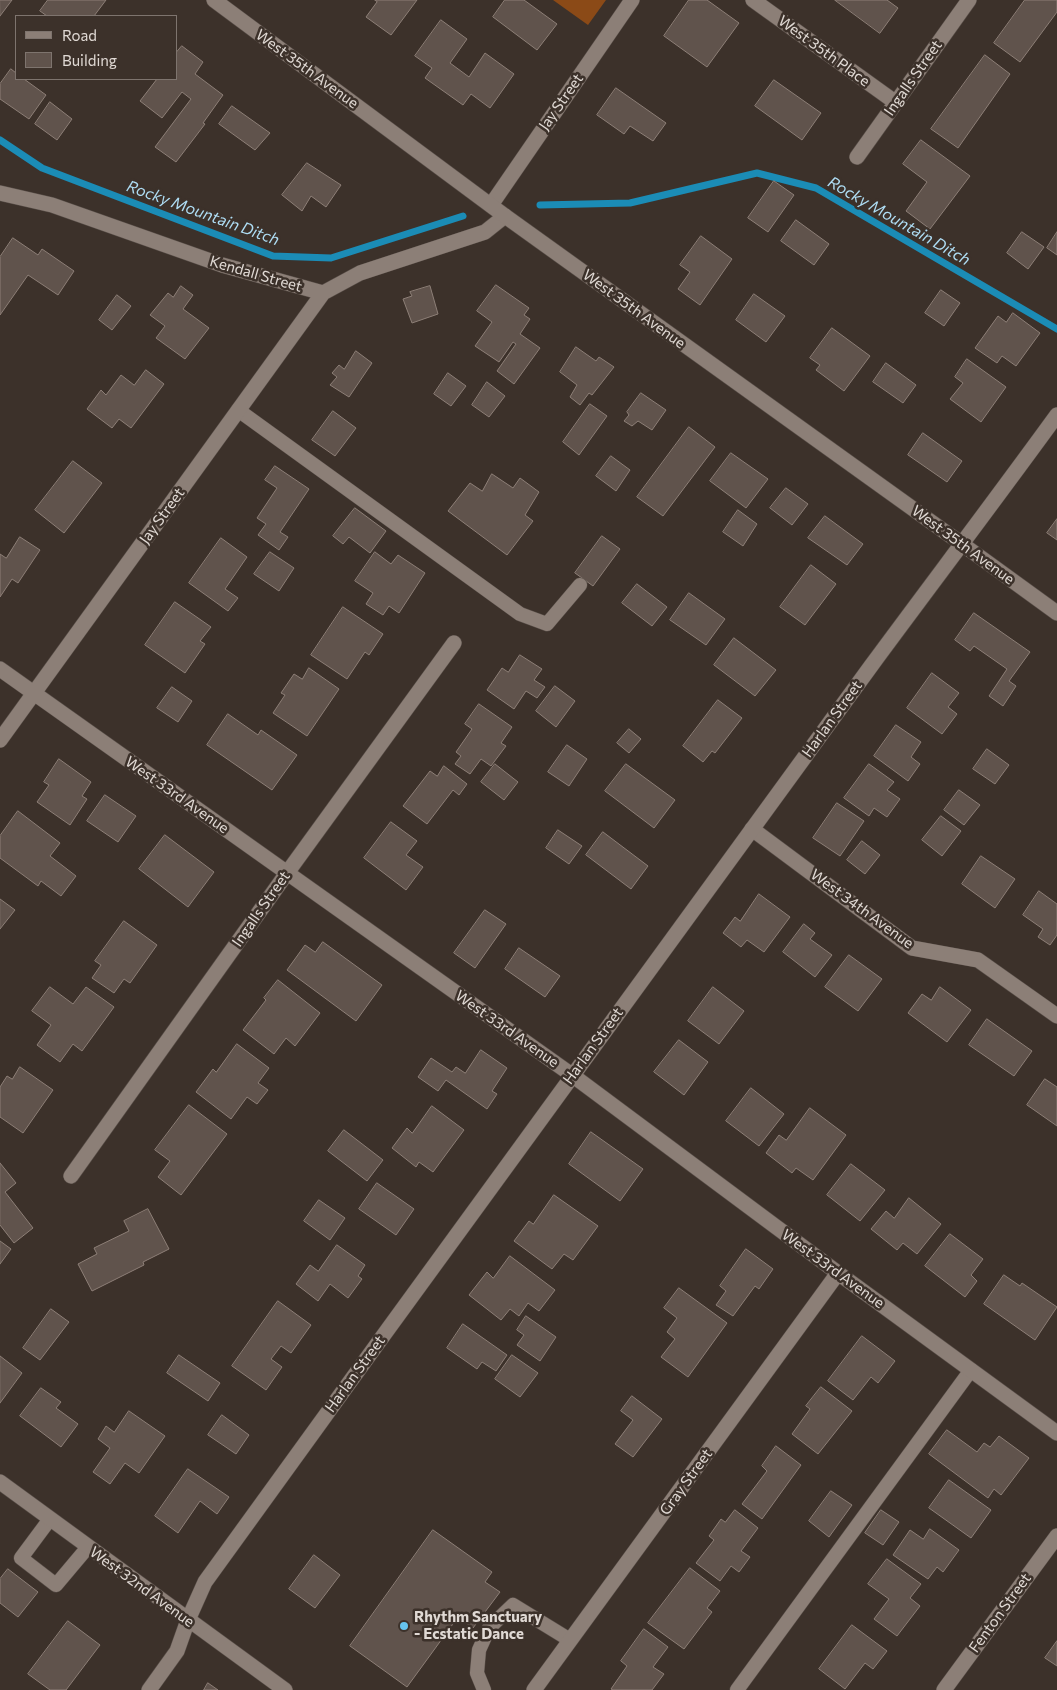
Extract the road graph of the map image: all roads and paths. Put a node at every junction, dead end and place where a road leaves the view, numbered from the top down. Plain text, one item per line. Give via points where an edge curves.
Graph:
1 (214, 0) edge
2 (632, 0) edge
3 (753, 0) edge
4 (969, 0) edge
5 (895, 102) junction
6 (857, 157) dead end
7 (0, 193) edge
8 (491, 205) junction
9 (505, 216) junction
10 (323, 293) junction
11 (238, 410) junction
12 (1057, 415) edge
13 (962, 544) junction
14 (580, 585) dead end
15 (1057, 613) edge
16 (454, 643) dead end
17 (0, 668) edge
18 (34, 694) junction
19 (0, 740) edge
20 (752, 829) junction
21 (287, 873) junction
22 (1057, 1016) edge
23 (572, 1075) junction
24 (71, 1176) dead end
25 (838, 1273) junction
26 (971, 1370) junction
27 (1057, 1433) edge
28 (0, 1482) edge
29 (50, 1519) junction
30 (1057, 1536) edge
31 (88, 1547) junction
32 (188, 1620) junction
33 (570, 1640) junction
34 (149, 1690) edge
35 (285, 1690) edge
36 (484, 1690) edge
37 (534, 1690) edge
38 (737, 1690) edge
39 (944, 1690) edge

1 - 8 street, West 35th Avenue
2 - 8 street, Jay Street
3 - 5 street, West 35th Place
4 - 5 street, Ingalls Street
5 - 6 street, Ingalls Street
7 - 10 street, Kendall Street via 52,205 222,265
8 - 9 street, West 35th Avenue
9 - 10 street, Kendall Street via 485,232 360,273
9 - 13 street, West 35th Avenue
10 - 11 street, Jay Street
11 - 14 lane via 520,614 547,624
11 - 18 street, Jay Street
12 - 13 street, Harlan Street
13 - 15 street, West 35th Avenue
13 - 20 street, Harlan Street
16 - 21 street, Ingalls Street
17 - 18 street, West 33rd Avenue
18 - 19 street, Jay Street
18 - 21 street, West 33rd Avenue
20 - 22 street, West 34th Avenue via 912,948 978,960
20 - 23 street, Harlan Street
21 - 23 street, West 33rd Avenue
21 - 24 street, Ingalls Street
23 - 25 street, West 33rd Avenue
23 - 32 street, Harlan Street via 205,1582
25 - 26 street, West 33rd Avenue
25 - 33 street, Gray Street
26 - 27 street, West 33rd Avenue
26 - 38 lane
28 - 29 street, West 32nd Avenue
29 - 31 street, West 32nd Avenue
29 - 31 lane via 21,1558 56,1585
30 - 39 street, Fenton Street
31 - 32 street, West 32nd Avenue
32 - 34 street, Harlan Street via 177,1651
32 - 35 street, West 32nd Avenue
33 - 36 lane via 513,1605 489,1628 479,1650 476,1674
33 - 37 street, Gray Street

